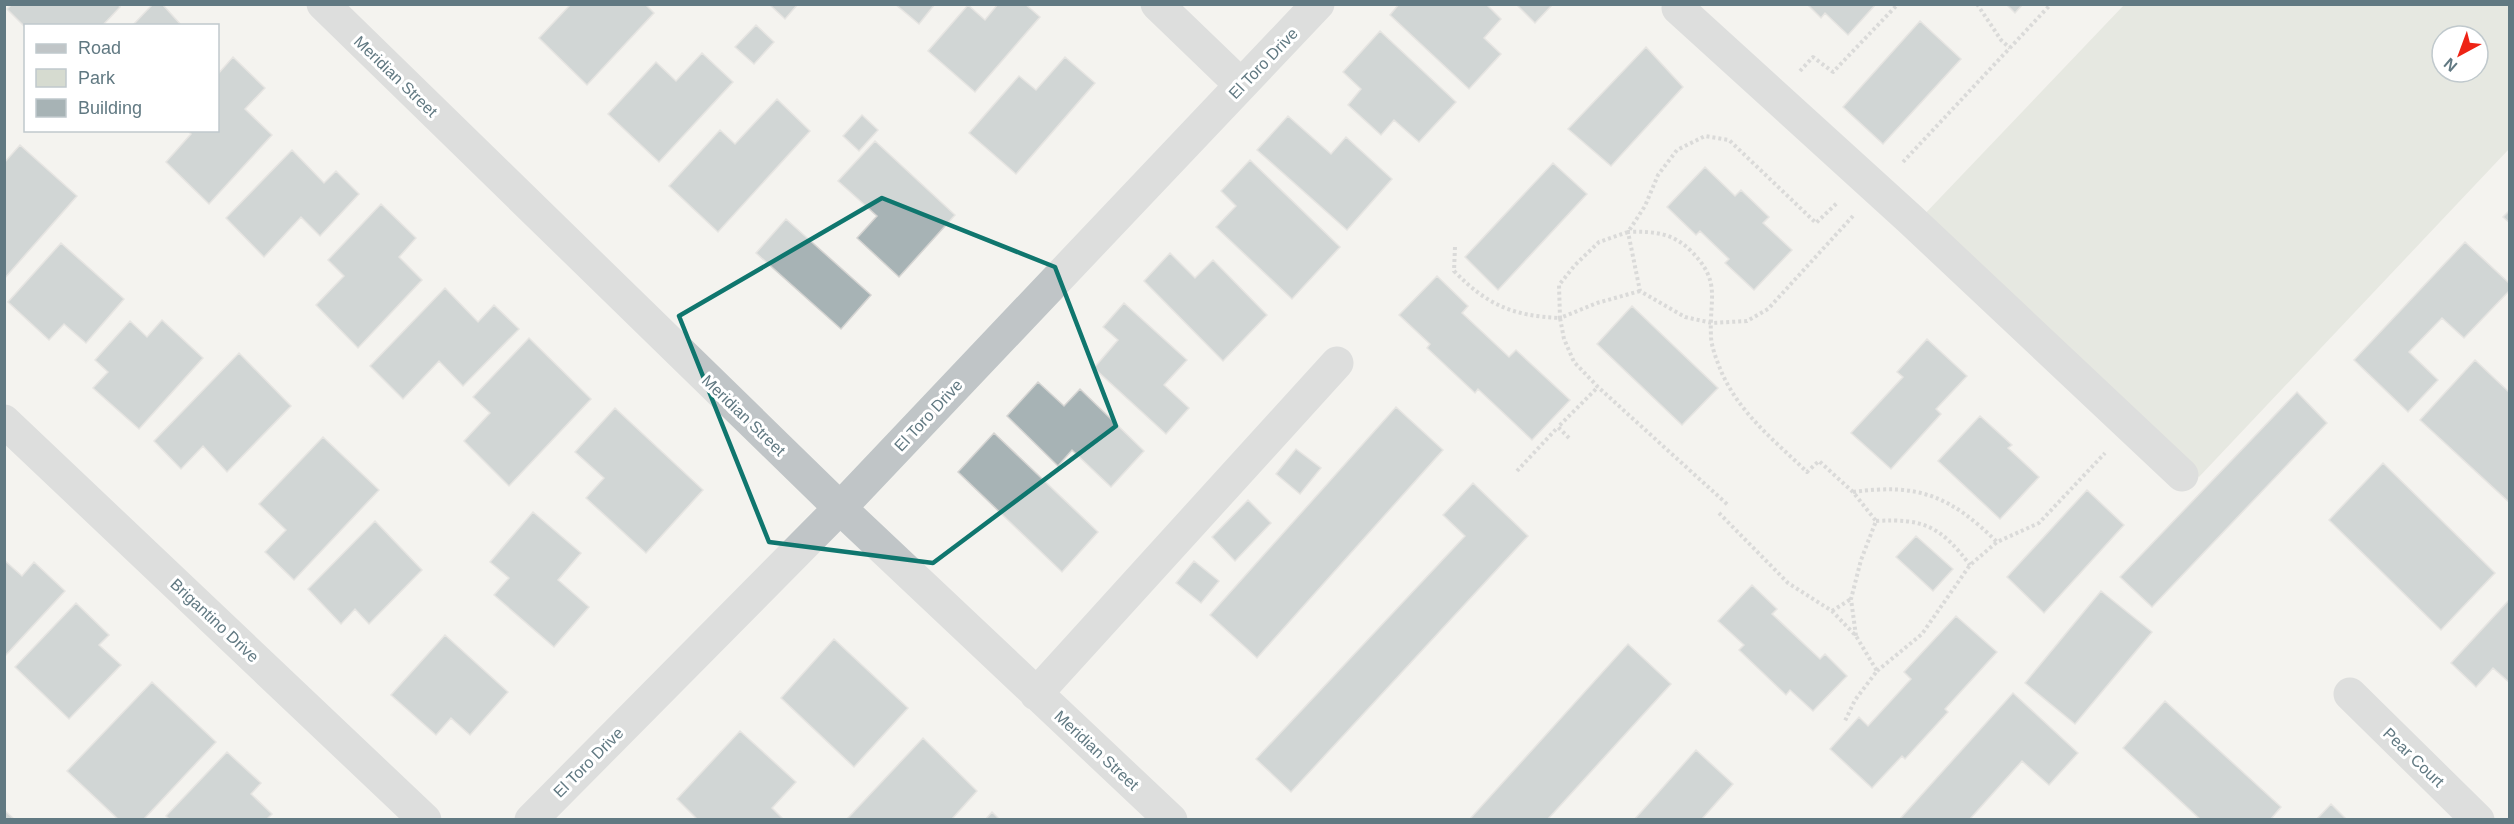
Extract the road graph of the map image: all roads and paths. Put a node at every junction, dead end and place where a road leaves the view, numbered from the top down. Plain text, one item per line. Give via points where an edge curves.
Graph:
1 (323, 4) edge
2 (1157, 4) edge
3 (1318, 4) edge
4 (1898, 4) edge
5 (1977, 4) edge
6 (1678, 8) dead end
7 (2010, 48) dead end
8 (1241, 85) junction
9 (1776, 98) junction
10 (1863, 177) junction
11 (1628, 232) junction
12 (1455, 247) dead end
13 (1640, 291) dead end
14 (1560, 318) junction
15 (1337, 363) dead end
16 (1598, 387) junction
17 (4, 421) edge
18 (1558, 427) junction
19 (2129, 428) junction
20 (1569, 438) dead end
21 (1517, 471) dead end
22 (2182, 476) dead end
23 (1853, 492) junction
24 (1728, 505) dead end
25 (840, 508) junction
26 (1719, 513) dead end
27 (1876, 521) junction
28 (1997, 542) junction
29 (1970, 564) junction
30 (1851, 599) junction
31 (1832, 611) junction
32 (1856, 636) junction
33 (1877, 671) junction
34 (1036, 694) junction
35 (2350, 694) dead end
36 (1844, 723) dead end
37 (425, 819) edge
38 (531, 819) edge
39 (1171, 819) edge
40 (2478, 819) edge

1 - 25 street, Meridian Street
2 - 8 street
3 - 8 street, El Toro Drive
4 - 9 path via 1833,72 1813,57
5 - 7 path
6 - 9 street
8 - 25 street, El Toro Drive
9 - 10 street
10 - 11 path via 1816,223 1729,140 1705,136 1677,150 1658,175
10 - 19 street
11 - 14 path via 1599,242 1559,285
11 - 23 path via 1653,231 1679,239 1706,266 1713,288 1711,336 1721,370 1737,401 1807,472 1819,461
12 - 14 path via 1454,270 1471,289 1500,308
13 - 14 path
14 - 16 path via 1574,362
15 - 34 street
16 - 18 path
16 - 24 path
17 - 37 street, Brigantino Drive
18 - 20 path
18 - 21 path
19 - 22 street
19 - 28 path via 2039,523
23 - 27 path
23 - 28 path via 1881,488 1924,493 1951,503
25 - 34 street, Meridian Street
25 - 38 street, El Toro Drive
26 - 31 path via 1788,583
27 - 29 path via 1904,519 1923,524 1952,541
27 - 30 path
28 - 29 path
29 - 33 path via 1922,634
30 - 31 path
30 - 32 path
31 - 32 path
32 - 33 path
33 - 36 path via 1855,700
34 - 39 street, Meridian Street
35 - 40 street, Pear Court

